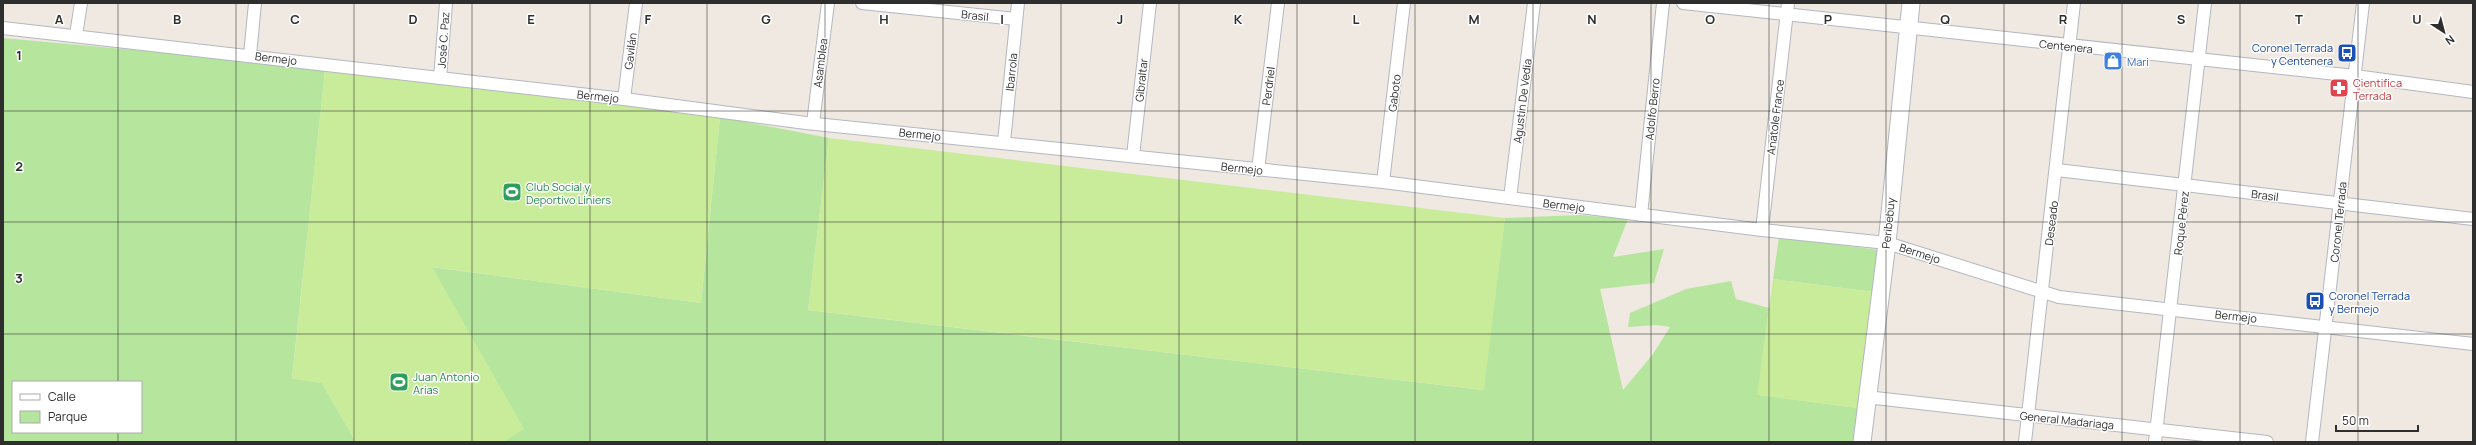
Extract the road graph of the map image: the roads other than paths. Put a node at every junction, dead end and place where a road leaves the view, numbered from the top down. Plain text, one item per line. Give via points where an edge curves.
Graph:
1 (81, 3) edge
2 (256, 3) edge
3 (446, 3) edge
4 (636, 3) edge
5 (828, 3) edge
6 (862, 3) edge
7 (1018, 3) edge
8 (1150, 3) edge
9 (1278, 3) edge
10 (1404, 3) edge
11 (1534, 3) edge
12 (1663, 3) edge
13 (1683, 3) edge
14 (1788, 3) edge
15 (1911, 3) edge
16 (2074, 3) edge
17 (2204, 3) edge
18 (2363, 3) edge
19 (1786, 16) junction
20 (1016, 19) junction
21 (3, 28) edge
22 (1908, 29) junction
23 (76, 35) junction
24 (2069, 46) junction
25 (250, 55) junction
26 (2198, 60) junction
27 (2355, 76) junction
28 (440, 78) junction
29 (2473, 92) edge
30 (624, 99) junction
31 (813, 123) junction
32 (1004, 142) junction
33 (1133, 156) junction
34 (1258, 170) junction
35 (2057, 170) junction
36 (1383, 182) junction
37 (2185, 185) junction
38 (1510, 198) junction
39 (2339, 204) junction
40 (1641, 215) junction
41 (2473, 219) edge
42 (1762, 230) junction
43 (1887, 243) junction
44 (2042, 293) junction
45 (2171, 309) junction
46 (2327, 326) junction
47 (2473, 344) edge
48 (1866, 397) junction
49 (2028, 416) junction
50 (2155, 436) edge
51 (1862, 442) edge
52 (2025, 442) edge
53 (2267, 442) edge
54 (2312, 442) edge

1 - 23 street
2 - 25 street
3 - 28 street, José C. Paz
4 - 30 street, Gavilán
5 - 31 street, Asamblea
6 - 20 street, Brasil
7 - 20 street, Ibarrola
8 - 33 street, Gibraltar
9 - 34 street, Perdriel
10 - 36 street, Gaboto
11 - 38 street, Agustín De Vedia
12 - 40 street, Adolfo Berro
13 - 19 street, Centenera
14 - 19 street, Anatole France
15 - 22 street, Peribebuy
16 - 24 street, Deseado
17 - 26 street, Roque Pérez
18 - 27 street, Coronel Terrada
19 - 22 street, Centenera
19 - 42 street, Anatole France
20 - 32 street, Ibarrola
21 - 23 street, Bermejo
22 - 24 street, Centenera
22 - 43 street, Peribebuy
23 - 25 street, Bermejo via 105,41
24 - 26 street, Centenera
24 - 35 street, Deseado
25 - 28 street, Bermejo
26 - 27 street, Centenera
26 - 37 street, Roque Pérez
27 - 29 street, Centenera
27 - 39 street, Coronel Terrada
28 - 30 street, Bermejo
30 - 31 street, Bermejo
31 - 32 street, Bermejo
32 - 33 street, Bermejo
33 - 34 street, Bermejo
34 - 36 street, Bermejo
35 - 37 street, Brasil
35 - 44 street, Deseado
36 - 38 street, Bermejo
37 - 39 street, Brasil
37 - 45 street, Roque Pérez
38 - 40 street, Bermejo
39 - 41 street, Brasil
39 - 46 street, Coronel Terrada
40 - 42 street, Bermejo
42 - 43 street, Bermejo
43 - 44 street, Bermejo
43 - 48 street, Peribebuy
44 - 45 street, Bermejo
44 - 49 street, Deseado
45 - 46 street, Bermejo
45 - 50 street, Roque Pérez
46 - 47 street, Bermejo
46 - 54 street, Coronel Terrada
48 - 49 street, General Madariaga
48 - 51 street, Peribebuy
49 - 50 street, General Madariaga
49 - 52 street, Deseado
50 - 53 street, General Madariaga

